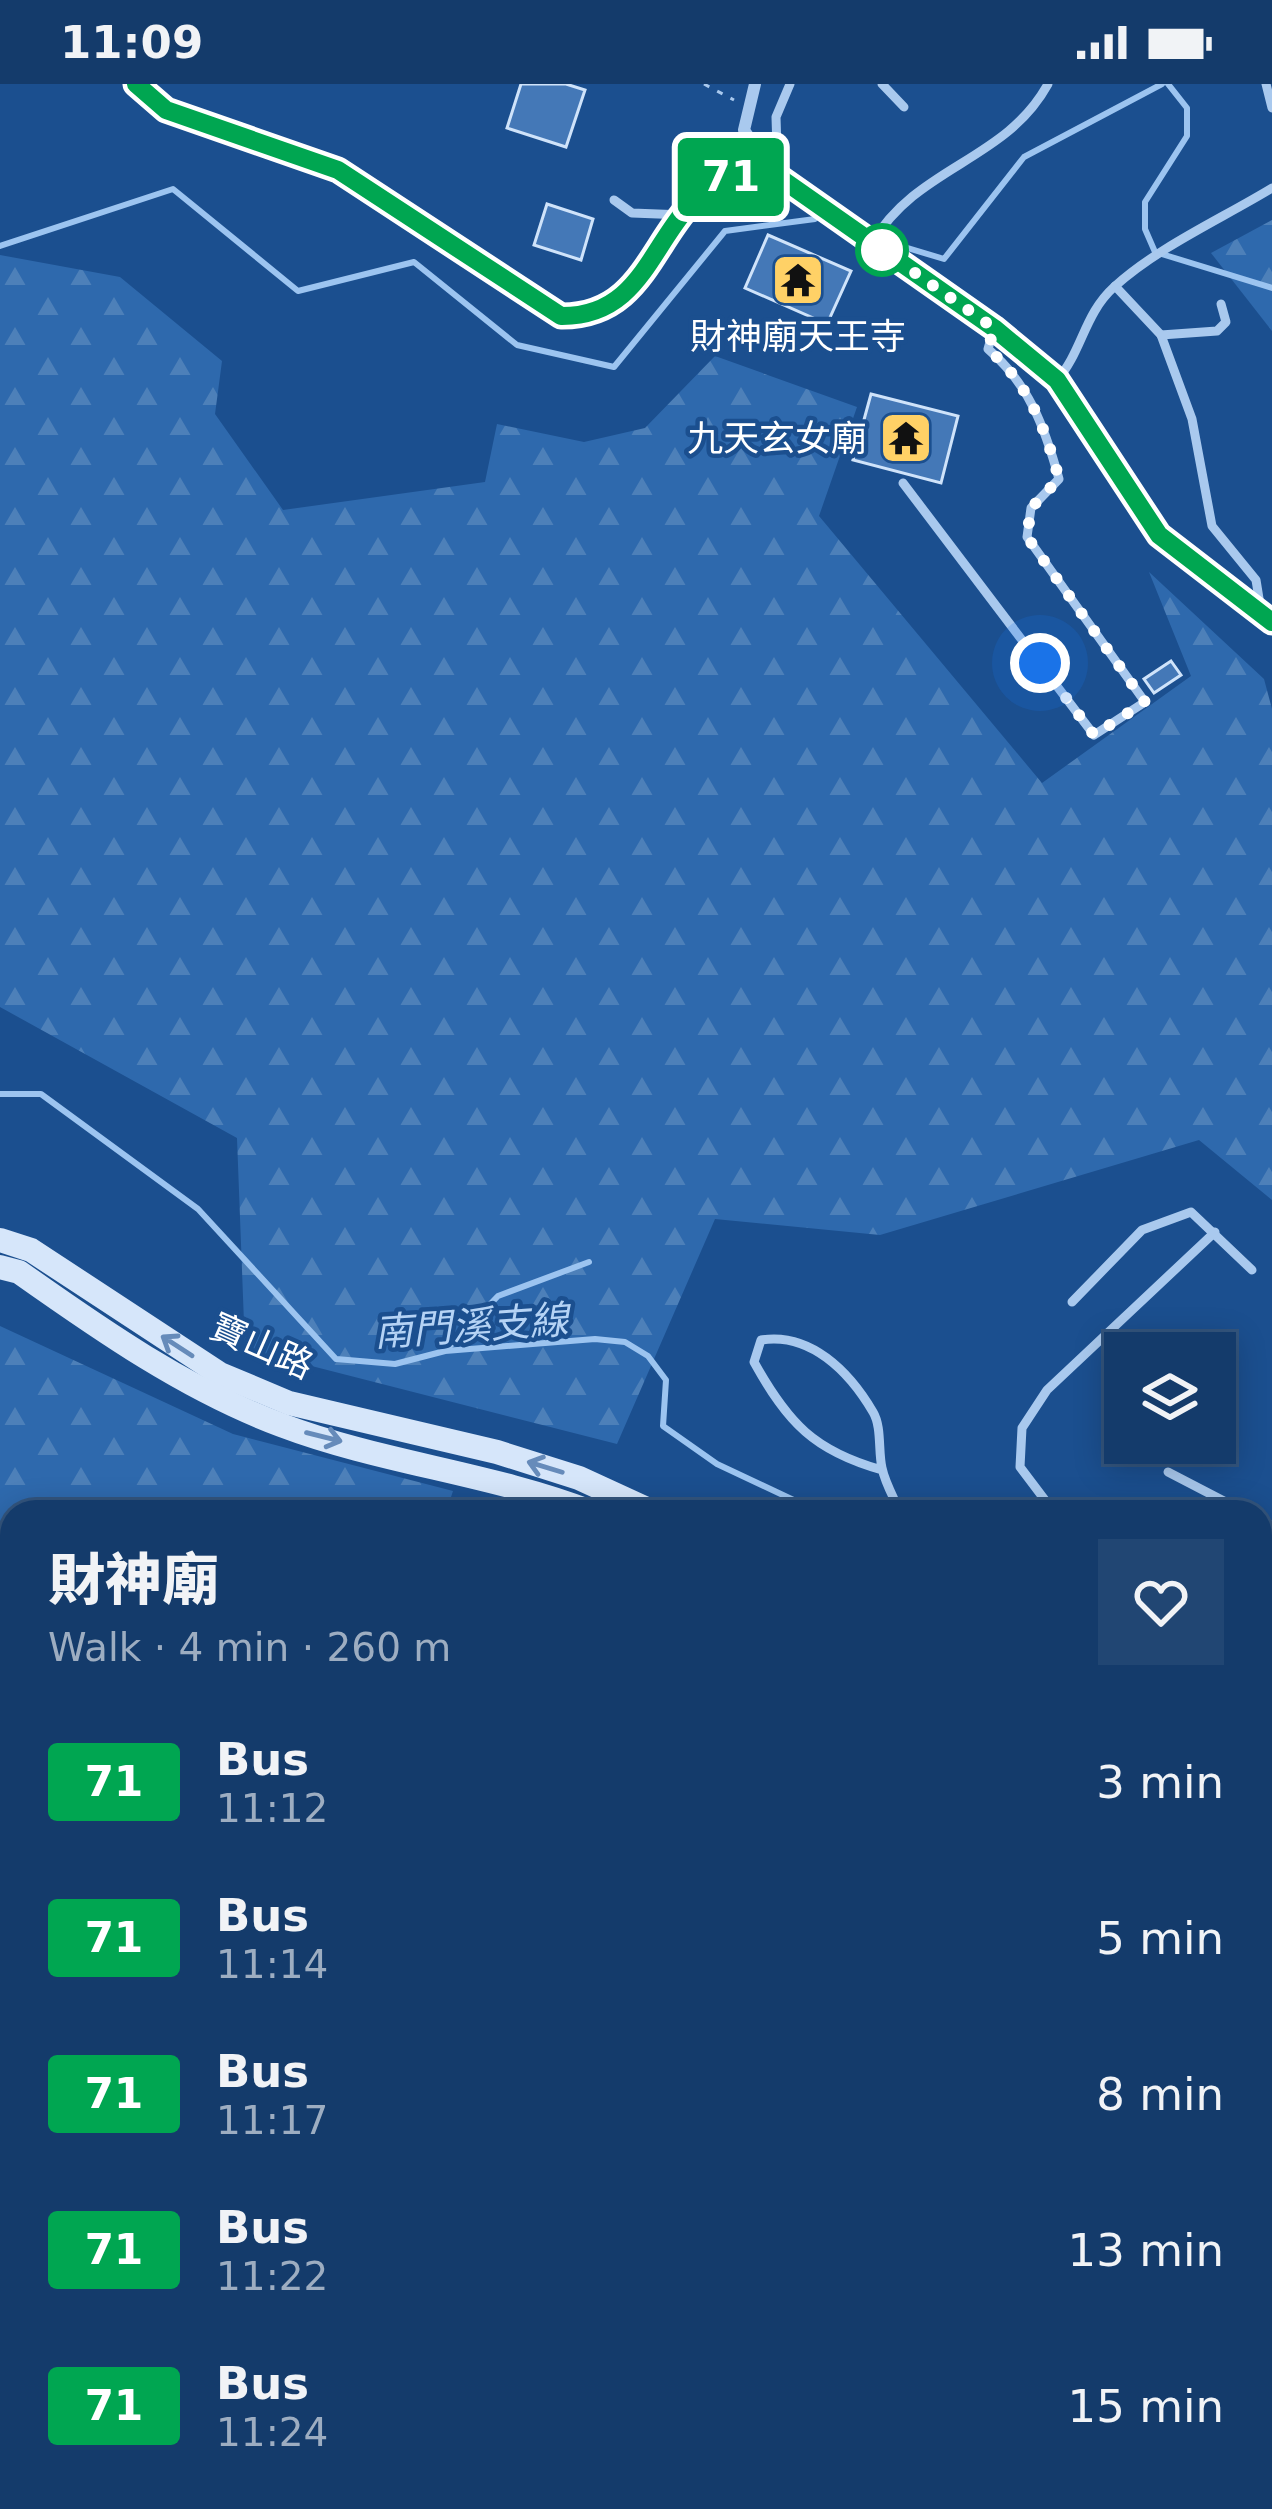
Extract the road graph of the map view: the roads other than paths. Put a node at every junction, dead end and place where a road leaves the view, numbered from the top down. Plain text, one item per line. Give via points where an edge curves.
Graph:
1 (136, 84) edge
2 (755, 84) edge
3 (790, 84) edge
4 (882, 84) edge
5 (1048, 84) edge
6 (1266, 84) edge
7 (904, 107) dead end
8 (1272, 108) edge
9 (753, 149) junction
10 (773, 173) junction
11 (1272, 188) edge
12 (614, 200) dead end
13 (684, 215) junction
14 (872, 243) junction
15 (1115, 286) junction
16 (1221, 304) dead end
17 (994, 328) junction
18 (1160, 335) junction
19 (1057, 380) junction
20 (904, 483) dead end
21 (1261, 611) junction
22 (1272, 622) edge
23 (1215, 1232) junction
24 (0, 1240) edge
25 (0, 1268) edge
26 (1252, 1270) dead end
27 (1072, 1302) dead end
28 (882, 1470) junction
29 (1168, 1472) dead end
30 (559, 1500) edge
31 (627, 1500) edge
32 (895, 1500) edge
33 (1045, 1500) edge
34 (1222, 1500) edge

1 - 13 street via 166,110 338,170 561,316 592,317 619,303
2 - 9 street via 744,130
3 - 9 lane via 776,117 777,149
4 - 7 lane
5 - 14 lane via 1005,139 891,210
6 - 8 lane
9 - 10 street
10 - 13 street via 728,177
10 - 14 street
11 - 15 lane
12 - 13 lane via 632,213
14 - 17 street
15 - 18 lane
15 - 19 lane via 1090,314 1076,359
16 - 18 lane via 1226,322 1216,331
17 - 19 street
17 - 20 lane via 988,349 1016,373 1059,479 1031,508 1027,537 1145,702 1094,735
18 - 21 lane via 1192,419 1213,526 1256,580
19 - 21 street via 1159,535
21 - 22 street
23 - 26 lane
23 - 27 lane via 1191,1212 1142,1230
23 - 33 lane via 1047,1390 1022,1428 1020,1467
31 -> 24 street, 寶山路 via 579,1478 238,1382 31,1250
25 -> 30 street, 寶山路 via 20,1272 160,1366 283,1426
28 - 28 lane via 875,1414 823,1353 783,1336 761,1340 754,1362 803,1432 837,1457
28 - 32 lane
29 - 34 lane

